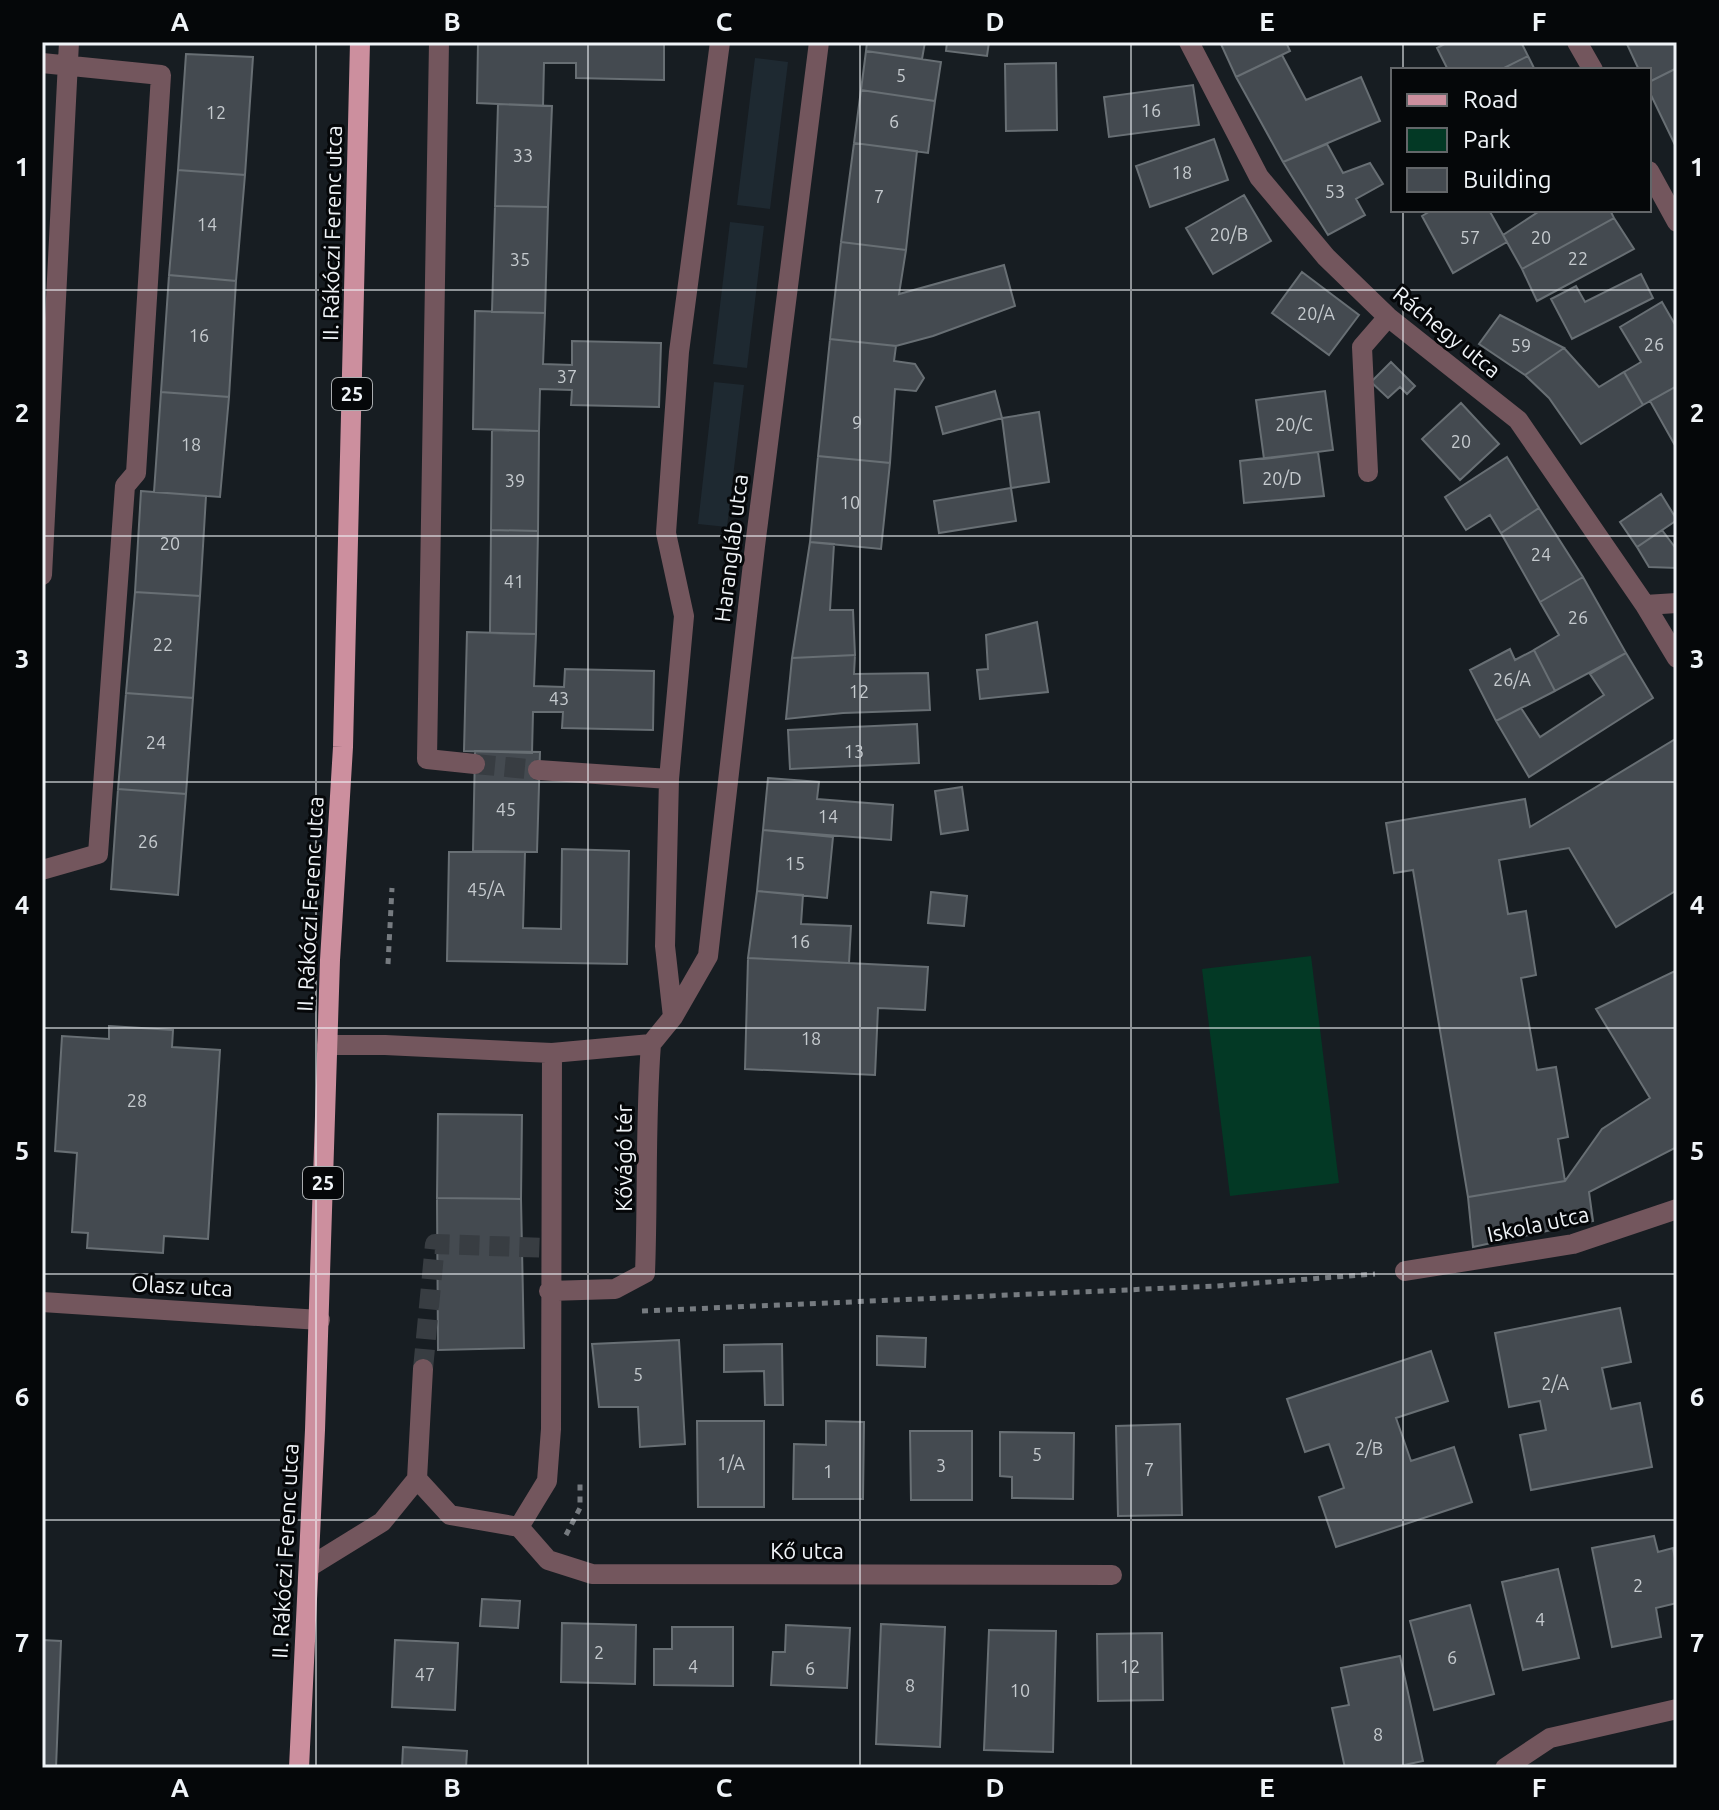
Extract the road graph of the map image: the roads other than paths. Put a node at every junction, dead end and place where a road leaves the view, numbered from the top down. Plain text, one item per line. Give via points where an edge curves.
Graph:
1 (69, 42) edge
2 (360, 42) edge
3 (439, 42) edge
4 (720, 42) edge
5 (819, 42) edge
6 (1189, 42) edge
7 (1577, 42) edge
8 (42, 63) edge
9 (68, 64) junction
10 (1592, 68) edge
11 (1651, 175) edge
12 (1677, 222) edge
13 (1388, 317) junction
14 (1368, 472) dead end
15 (42, 575) edge
16 (1677, 603) edge
17 (1645, 605) junction
18 (1677, 658) edge
19 (475, 764) tunnel mouth
20 (538, 770) tunnel mouth
21 (669, 779) junction
22 (42, 870) edge
23 (673, 1017) junction
24 (651, 1044) junction
25 (327, 1045) junction
26 (552, 1053) junction
27 (1677, 1209) edge
28 (1405, 1271) road end
29 (549, 1291) junction
30 (42, 1302) edge
31 (320, 1320) junction
32 (423, 1369) tunnel mouth
33 (417, 1479) junction
34 (519, 1527) junction
35 (309, 1567) junction
36 (1112, 1575) dead end
37 (1677, 1709) edge
38 (299, 1768) edge
39 (1505, 1768) edge

1 - 9 street
2 - 25 main road, II. Rákóczi Ferenc utca / 25 via 343,747
3 - 19 street via 427,759
4 - 21 street via 676,382 666,533 684,616
5 - 23 street, Harangláb utca via 708,956
6 - 13 street, Ráchegy utca via 1259,177 1326,257
7 - 10 street
8 - 9 street
9 - 15 street
9 - 22 street via 161,75 136,473 125,486 98,854
11 - 12 street
13 - 14 street via 1362,347
13 - 17 street, Ráchegy utca via 1518,420
16 - 17 street
17 - 18 street, Ráchegy utca
20 - 21 street
21 - 23 street via 665,946
23 - 24 street, Harangláb utca
24 - 26 street
24 - 29 street, Kővágó tér via 645,1273 615,1289
25 - 26 street
25 - 31 main road, II. Rákóczi Ferenc utca / 25
26 - 29 street
27 - 28 street, Iskola utca via 1573,1244
29 - 34 street via 547,1481
30 - 31 street, Olasz utca
31 - 35 main road, II. Rákóczi Ferenc utca / 25
32 - 33 street
33 - 34 street via 450,1515
33 - 35 street via 382,1522
34 - 36 street, Kő utca via 548,1560 592,1574
35 - 38 main road, II. Rákóczi Ferenc utca / 25
37 - 39 street via 1550,1738

